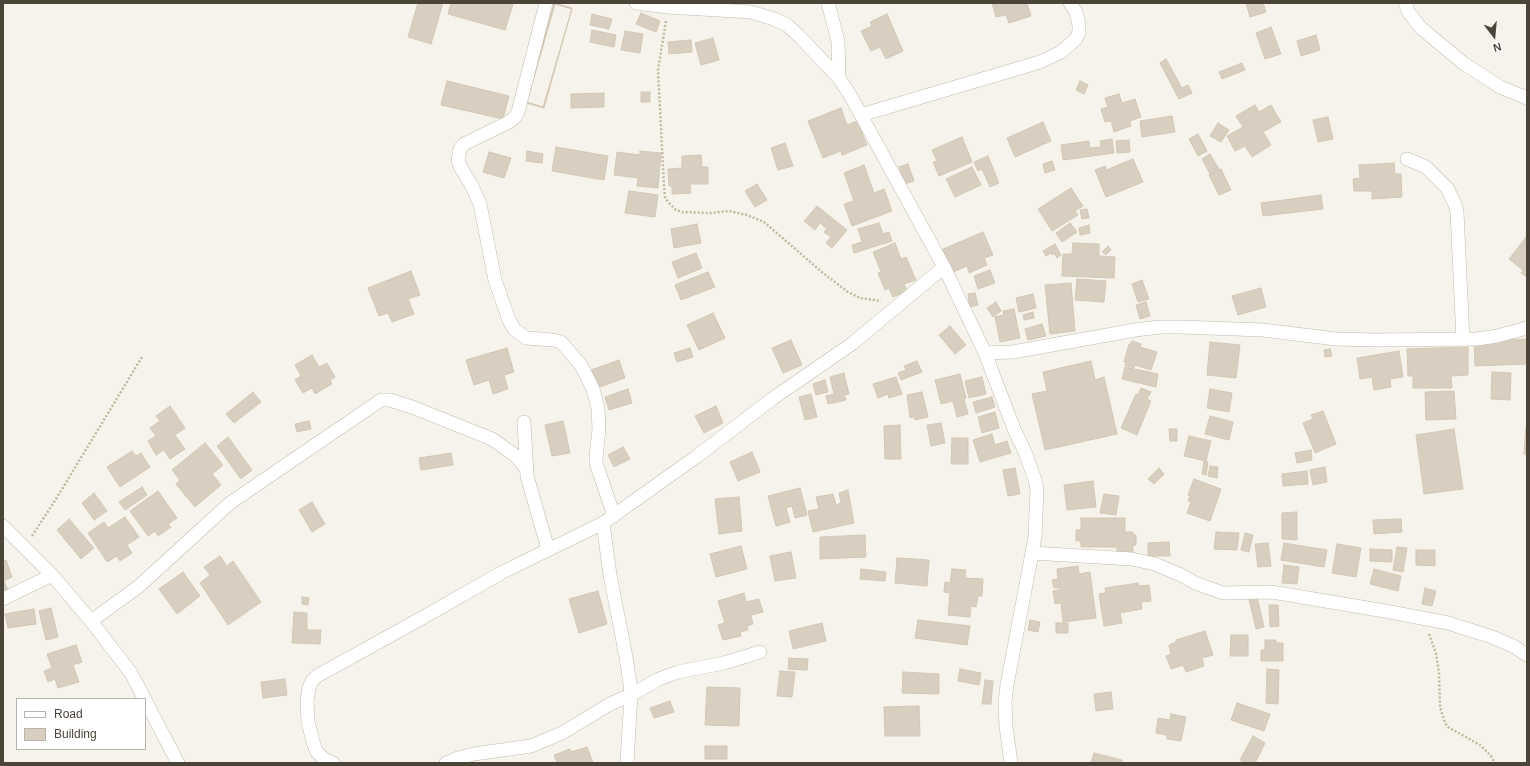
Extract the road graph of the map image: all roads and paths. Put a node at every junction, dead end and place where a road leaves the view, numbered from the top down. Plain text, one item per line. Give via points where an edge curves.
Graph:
1 (546, 3) edge
2 (636, 3) edge
3 (828, 3) edge
4 (1070, 3) edge
5 (1405, 3) edge
6 (668, 7) junction
7 (839, 78) junction
8 (1527, 98) edge
9 (860, 115) junction
10 (1407, 159) dead end
11 (944, 267) junction
12 (902, 302) junction
13 (1527, 328) edge
14 (1463, 340) junction
15 (985, 354) junction
16 (142, 357) dead end
17 (524, 422) dead end
18 (526, 468) junction
19 (614, 516) junction
20 (603, 523) junction
21 (3, 526) edge
22 (24, 547) junction
23 (548, 549) junction
24 (1032, 553) junction
25 (52, 575) junction
26 (3, 599) edge
27 (1422, 619) junction
28 (91, 621) junction
29 (760, 652) dead end
30 (1527, 655) edge
31 (631, 695) junction
32 (144, 698) edge
33 (146, 702) edge
34 (328, 761) edge
35 (178, 763) edge
36 (311, 763) edge
37 (446, 763) edge
38 (627, 763) edge
39 (1011, 763) edge
40 (1494, 763) edge

1 - 19 street via 518,112 509,122 464,144 460,149 458,161 480,204 495,280 514,329 526,338 561,342 581,365 593,389 598,408 599,430 596,463
2 - 6 street
3 - 7 street via 838,41
4 - 9 street via 1076,12 1080,25 1079,32 1076,39 1061,52 1040,62
5 - 8 street via 1422,28 1463,63 1500,87
6 - 7 street via 751,12 774,19 787,25
6 - 12 path via 658,70 664,186 668,202 682,212 729,211 764,222 848,292 870,300
7 - 9 street
9 - 11 street
10 - 14 street via 1426,167 1448,188 1455,204
11 - 12 street
11 - 15 street
12 - 19 street via 853,343 772,399
13 - 14 street via 1497,336
14 - 15 street via 1336,339 1263,330 1160,327 1013,352
15 - 24 street via 1035,480 1036,537
16 - 22 path
17 - 18 street
18 - 23 street
18 - 28 street via 516,456 492,439 412,407 381,400 230,503 138,587
19 - 20 street
20 - 23 street
20 - 31 street
21 - 22 street
22 - 25 street
23 - 34 street via 317,676 309,688 308,714 314,745 317,752
24 - 27 street via 1132,559 1155,564 1223,593 1271,592
24 - 39 street via 1005,702
25 - 26 street
25 - 28 street
27 - 30 street via 1448,623 1492,637
27 - 40 path via 1436,653 1440,707 1445,723 1480,745
28 - 32 street via 137,683
29 - 31 street via 668,675
31 - 37 street via 610,704 562,733 531,746 474,754
31 - 38 street
33 - 35 street
34 - 36 street

